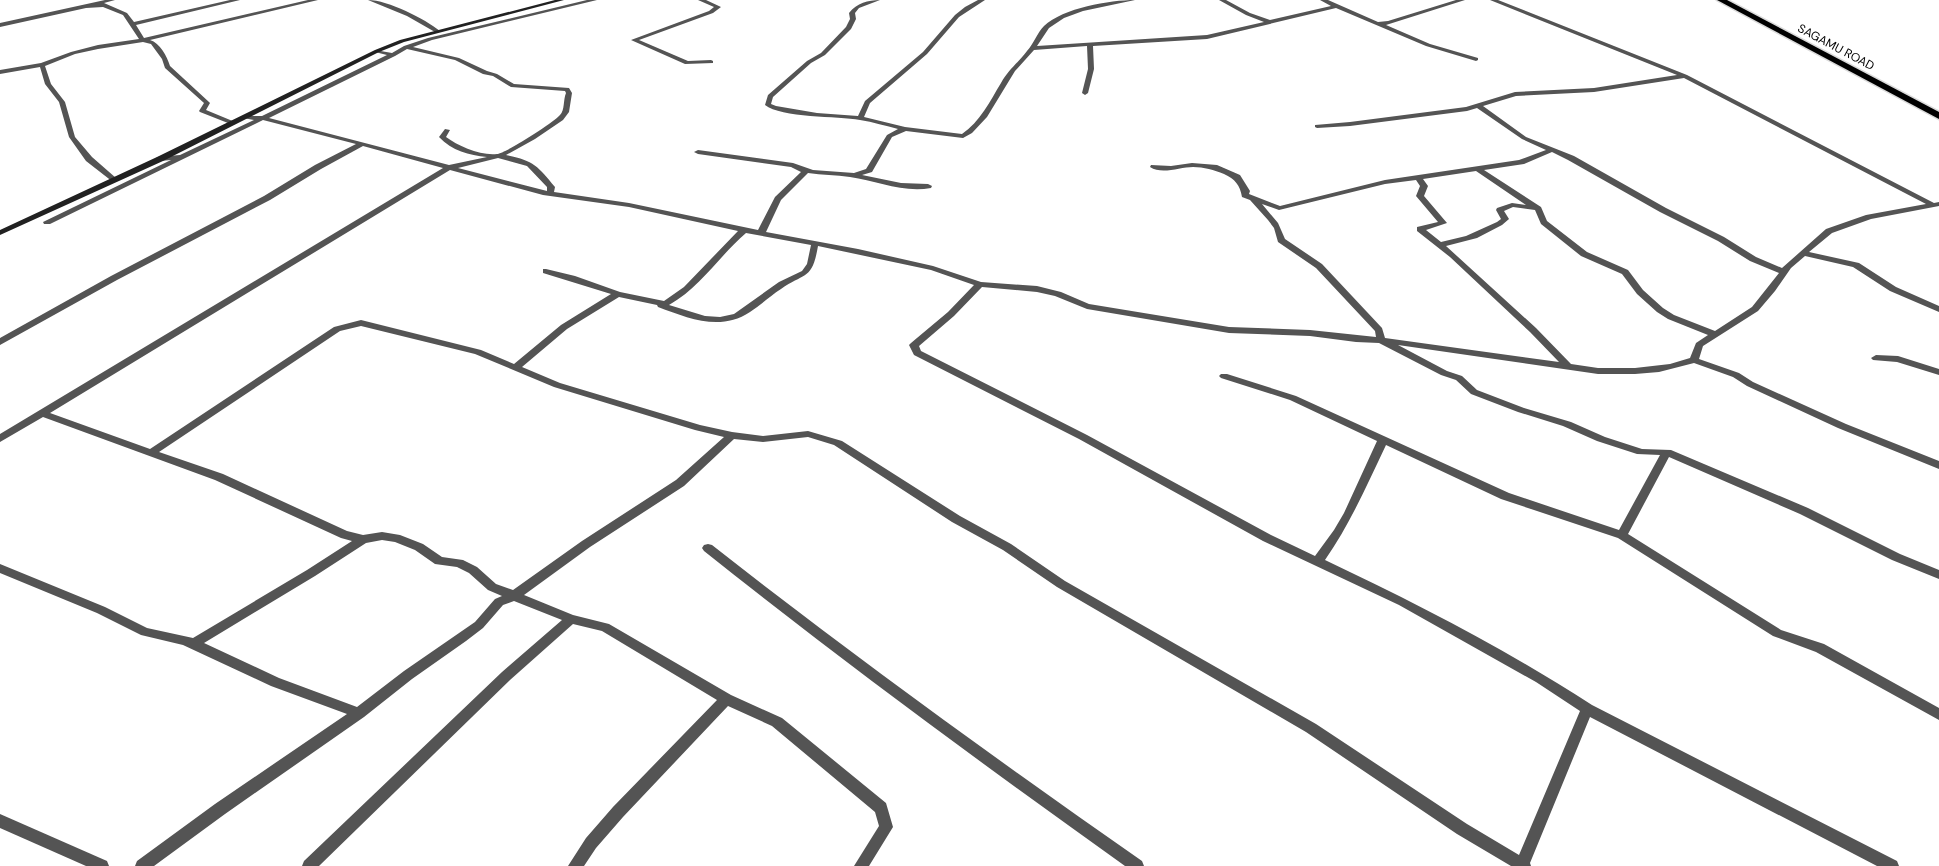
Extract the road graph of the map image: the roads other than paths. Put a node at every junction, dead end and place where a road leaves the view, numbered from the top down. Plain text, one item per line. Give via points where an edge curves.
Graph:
1 (112, 0) edge
2 (236, 0) edge
3 (315, 0) edge
4 (371, 0) edge
5 (561, 0) edge
6 (594, 0) edge
7 (701, 0) edge
8 (875, 0) edge
9 (982, 0) edge
10 (1132, 0) edge
11 (1222, 0) edge
12 (1324, 0) edge
13 (1462, 0) edge
14 (1492, 0) edge
15 (1721, 0) edge
16 (203, 3) edge
17 (83, 6) junction
18 (1337, 6) junction
19 (1270, 22) junction
20 (1377, 22) junction
21 (134, 24) junction
22 (0, 25) edge
23 (437, 31) junction
24 (143, 40) junction
25 (1090, 45) junction
26 (406, 48) junction
27 (1033, 48) junction
28 (377, 51) junction
29 (393, 55) junction
30 (1476, 59) dead end
31 (711, 62) dead end
32 (42, 65) junction
33 (0, 72) edge
34 (1685, 76) junction
35 (1084, 93) dead end
36 (1478, 106) junction
37 (1939, 116) edge
38 (245, 117) junction
39 (262, 118) junction
40 (860, 118) junction
41 (233, 123) junction
42 (1317, 126) dead end
43 (447, 130) dead end
44 (905, 130) junction
45 (362, 144) junction
46 (1552, 150) junction
47 (698, 152) dead end
48 (500, 155) junction
49 (182, 157) junction
50 (160, 159) junction
51 (449, 167) junction
52 (1154, 167) dead end
53 (1477, 168) junction
54 (806, 171) junction
55 (853, 175) junction
56 (1418, 177) junction
57 (113, 180) junction
58 (928, 186) dead end
59 (550, 194) junction
60 (1254, 200) junction
61 (1936, 205) edge
62 (1538, 209) junction
63 (47, 222) dead end
64 (744, 230) junction
65 (0, 233) edge
66 (761, 233) junction
67 (815, 243) junction
68 (1441, 244) junction
69 (1803, 253) junction
70 (546, 271) dead end
71 (1784, 272) junction
72 (980, 284) junction
73 (618, 294) junction
74 (661, 305) junction
75 (1939, 309) edge
76 (1714, 334) junction
77 (1381, 340) junction
78 (0, 342) edge
79 (1876, 358) dead end
80 (1694, 360) junction
81 (1568, 367) junction
82 (515, 368) junction
83 (1939, 372) edge
84 (1224, 376) dead end
85 (43, 414) junction
86 (732, 435) junction
87 (0, 439) edge
88 (1383, 440) junction
89 (1667, 452) junction
90 (151, 453) junction
91 (1939, 465) edge
92 (1622, 534) junction
93 (363, 539) junction
94 (708, 548) dead end
95 (1317, 562) junction
96 (0, 568) edge
97 (1939, 575) edge
98 (515, 596) junction
99 (571, 619) junction
100 (193, 644) junction
101 (726, 699) junction
102 (1586, 709) junction
103 (360, 713) junction
104 (1939, 714) edge
105 (0, 821) edge
106 (1523, 865) edge
107 (102, 866) edge
108 (142, 866) edge
109 (308, 866) edge
110 (575, 866) edge
111 (861, 866) edge
112 (1137, 866) edge
113 (1892, 866) edge

1 - 17 street
2 - 16 street
3 - 24 street
4 - 23 street via 409,15
5 - 23 street
6 - 26 street via 438,37
7 - 31 street via 718,7 634,40 687,63
8 - 40 street via 857,7 846,32 768,99 768,105 774,108
9 - 40 street via 957,16 924,53 867,102
10 - 27 street via 1056,19 1041,31
11 - 19 street
12 - 18 street
13 - 20 street via 1388,23
14 - 34 street
15 - 37 highway, SAGAMU ROAD
16 - 21 street
17 - 21 street via 114,8
17 - 22 street
18 - 19 street
18 - 20 street
19 - 25 street via 1207,37
20 - 30 street via 1428,45
21 - 24 street
23 - 28 street
24 - 32 street via 73,53
24 - 41 street via 153,43 167,67 207,103 202,111
25 - 27 street
25 - 35 street via 1090,69
26 - 29 street
26 - 48 street via 457,60 496,75 514,86 569,91 564,116
27 - 44 street via 1010,72 994,102 970,133 958,137
28 - 29 street
28 - 38 street
29 - 39 street
32 - 33 street
32 - 57 street via 48,84 62,102 72,137 89,159
34 - 36 street via 1594,90 1515,94
34 - 61 street
36 - 42 street
36 - 46 street via 1524,138
38 - 39 street
38 - 41 street
39 - 45 street
39 - 49 street
40 - 44 street
41 - 50 street
43 - 48 street via 442,137 462,149 478,155
44 - 55 street via 889,136 869,170
45 - 51 street
45 - 78 street
46 - 53 street via 1521,162
46 - 71 street via 1753,259
47 - 54 street via 793,165
48 - 51 street
48 - 59 street via 531,165 551,187
49 - 50 street
49 - 63 street
50 - 57 street
51 - 59 street
51 - 85 street
52 - 60 street via 1214,167 1237,177 1246,191 1244,195
53 - 56 street
53 - 62 street
54 - 55 street
54 - 66 street via 778,199
55 - 58 street via 887,184
56 - 60 street via 1279,208
56 - 68 street via 1424,186 1420,196 1443,223 1420,229
57 - 65 street
59 - 64 street via 629,205
60 - 77 street via 1280,231 1281,240 1319,266 1379,330
61 - 69 street via 1869,217 1829,231
62 - 68 street via 1512,205 1500,210 1505,219 1499,225 1483,230 1473,238
62 - 76 street via 1544,222 1584,254 1625,272 1640,292 1660,310
64 - 66 street
64 - 74 street via 722,248 696,281 670,302
66 - 67 street
67 - 72 street via 933,268
67 - 74 street via 811,265 803,273 782,284 757,305 729,319 699,318
68 - 81 street
69 - 71 street
69 - 75 street via 1856,266 1893,288
70 - 73 street
71 - 76 street via 1755,309
72 - 77 street via 1037,288 1087,306 1229,330
72 - 95 street via 914,345 916,353 1083,437
73 - 74 street
73 - 82 street via 564,327
76 - 80 street via 1699,345
77 - 81 street
77 - 89 street via 1459,378 1474,392 1641,452
79 - 83 street via 1898,359
80 - 81 street via 1667,369 1633,372
80 - 91 street via 1736,375 1842,426
82 - 86 street via 556,385
82 - 90 street via 478,352 361,323 352,324 324,337
84 - 88 street via 1294,398
85 - 87 street
85 - 90 street
86 - 98 street via 680,483 586,544
86 - 106 street via 763,439 808,434 838,442 1061,584 1311,728 1462,829
88 - 92 street via 1505,496
88 - 95 street via 1349,513
89 - 92 street
89 - 97 street via 1804,510
90 - 93 street via 219,477 345,535
92 - 104 street via 1777,633 1820,648
93 - 98 street via 382,536 419,546 439,561 466,566 492,587
93 - 100 street
94 - 112 street via 959,738
95 - 102 street via 1402,602 1540,678
96 - 100 street via 145,632
98 - 99 street
98 - 103 street via 499,602 479,625
99 - 101 street via 605,627
99 - 109 street via 499,682
100 - 103 street via 275,682
101 - 110 street via 618,812
101 - 111 street via 777,722 881,808 886,826
102 - 106 street
102 - 113 street
103 - 108 street
105 - 107 street

